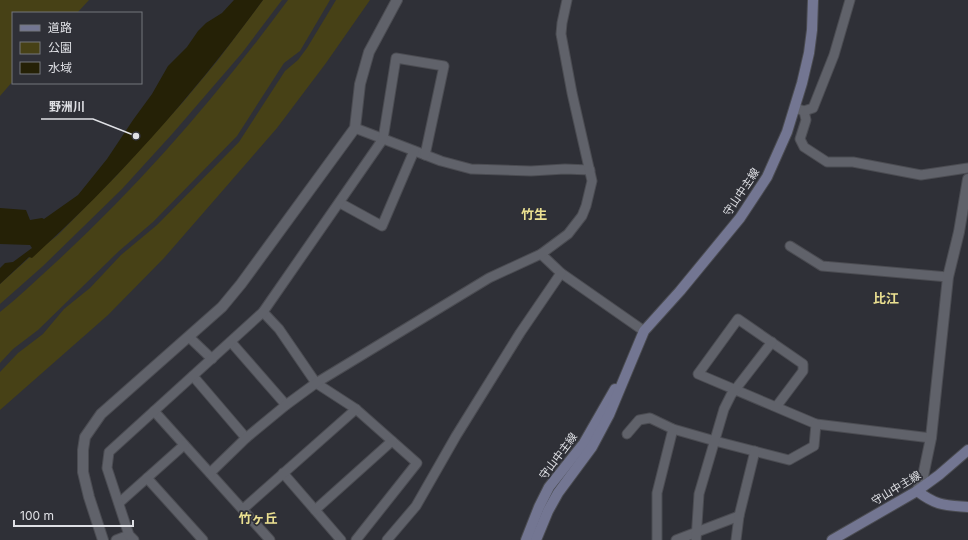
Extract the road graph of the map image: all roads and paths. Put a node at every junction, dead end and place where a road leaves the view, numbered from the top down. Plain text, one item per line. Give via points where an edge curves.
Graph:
1 (397, 0) edge
2 (567, 0) edge
3 (813, 0) edge
4 (850, 0) edge
5 (800, 109) junction
6 (355, 128) junction
7 (383, 139) junction
8 (414, 151) junction
9 (425, 155) junction
10 (968, 168) edge
11 (590, 170) junction
12 (968, 179) edge
13 (967, 190) edge
14 (340, 203) junction
15 (790, 246) dead end
16 (542, 254) junction
17 (561, 273) junction
18 (948, 277) junction
19 (263, 312) junction
20 (644, 331) junction
21 (189, 337) junction
22 (230, 342) junction
23 (772, 342) junction
24 (212, 359) junction
25 (628, 369) junction
26 (192, 376) junction
27 (316, 383) junction
28 (735, 390) junction
29 (286, 405) junction
30 (776, 407) junction
31 (356, 409) junction
32 (154, 411) junction
33 (816, 424) junction
34 (673, 429) junction
35 (627, 434) dead end
36 (246, 438) junction
37 (931, 438) junction
38 (392, 441) junction
39 (715, 441) junction
40 (184, 445) junction
41 (968, 450) edge
42 (755, 452) junction
43 (210, 473) junction
44 (283, 473) junction
45 (147, 478) junction
46 (917, 491) junction
47 (119, 502) junction
48 (968, 507) edge
49 (243, 509) junction
50 (315, 510) junction
51 (739, 516) junction
52 (697, 536) edge
53 (132, 537) edge
54 (103, 540) edge
55 (116, 540) edge
56 (203, 540) edge
57 (270, 540) edge
58 (341, 540) edge
59 (356, 540) edge
60 (388, 540) edge
61 (526, 540) edge
62 (536, 540) edge
63 (657, 540) edge
64 (676, 540) edge
65 (736, 540) edge
66 (832, 540) edge

1 - 6 street via 369,52 360,84
2 - 11 street via 561,34
3 - 5 main road, 守山中主線 via 812,30
4 - 5 street via 834,55 813,108
5 - 10 street via 806,120 800,139 804,147 827,162 853,162 921,175
5 - 20 main road, 守山中主線 via 767,177 740,218
6 - 7 street
6 - 21 street via 241,284 222,307
7 - 8 street
7 - 9 street via 396,58 444,66
7 - 14 street
8 - 9 street
8 - 14 street via 382,226
9 - 11 street via 471,170
11 - 16 street via 592,181 582,216 568,234
12 - 13 street
13 - 18 street
14 - 19 street
15 - 18 street via 822,266
16 - 17 street
16 - 27 street via 489,278
17 - 20 street
17 - 60 street via 520,333 416,506
18 - 37 street
19 - 22 street
19 - 27 street via 279,329
20 - 25 main road, 守山中主線
21 - 24 street
21 - 54 street via 101,414 85,437 83,472
22 - 24 street
22 - 29 street
23 - 28 street
23 - 28 street via 738,320 698,374
23 - 30 street via 803,364 803,371
24 - 26 street
25 - 61 main road, 守山中主線 via 584,443 548,487
25 - 62 main road, 守山中主線 via 609,415 592,447 558,493
26 - 32 street
26 - 36 street
27 - 29 street
27 - 31 street
28 - 30 street
28 - 39 street via 724,409
29 - 36 street
30 - 33 street
31 - 38 street
31 - 44 street
32 - 40 street
32 - 47 street via 109,452 107,468
33 - 37 street
33 - 42 street via 814,446 789,460
34 - 35 street via 650,418 639,420
34 - 39 street
34 - 63 street via 657,493
36 - 43 street
37 - 46 street via 922,481
38 - 50 street
38 - 59 street via 417,463
39 - 42 street
39 - 52 street via 699,494
40 - 43 street
40 - 45 street
41 - 46 main road, 守山中主線
42 - 51 street
43 - 49 street
44 - 49 street
44 - 50 street
45 - 47 street
45 - 56 street
46 - 48 main road via 940,504
46 - 66 main road, 守山中主線
47 - 53 street
49 - 57 street
50 - 58 street
51 - 52 street
51 - 65 street
52 - 64 street
53 - 55 street

